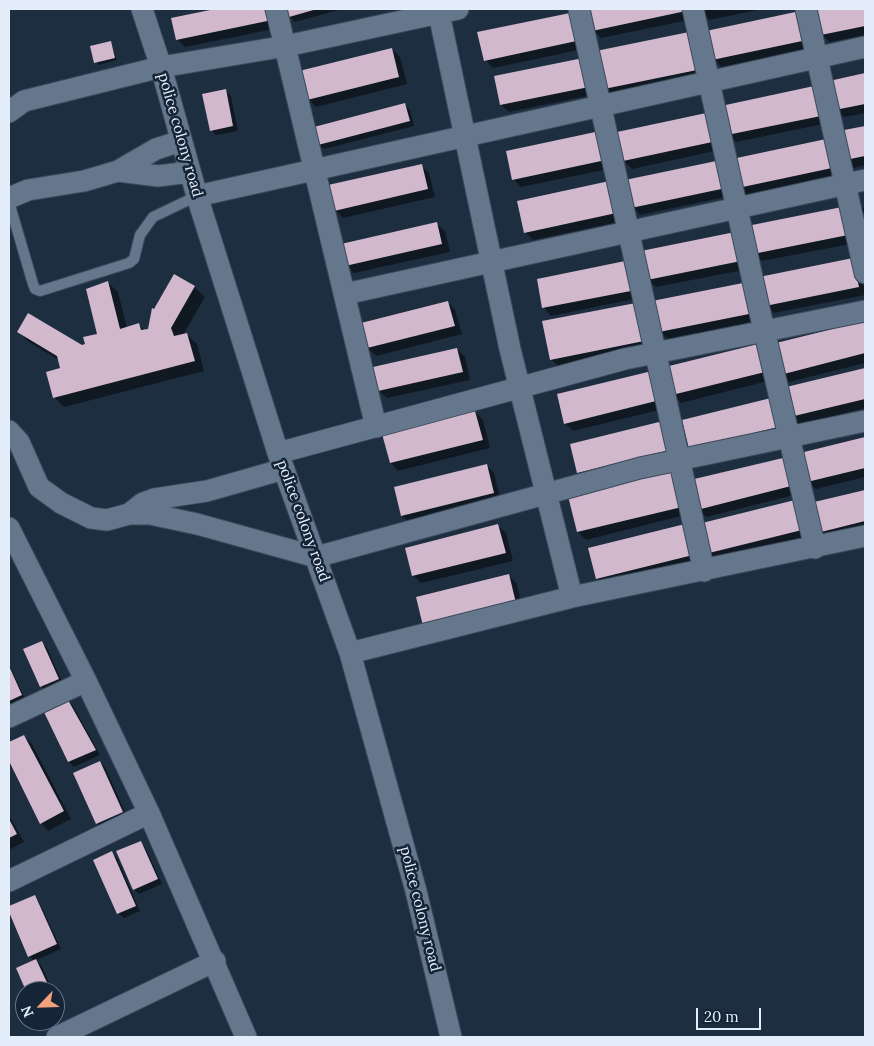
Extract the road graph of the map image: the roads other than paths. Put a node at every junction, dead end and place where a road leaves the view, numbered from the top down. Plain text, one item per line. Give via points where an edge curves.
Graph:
1 (142, 9) edge
2 (276, 9) edge
3 (579, 9) edge
4 (693, 9) edge
5 (806, 9) edge
6 (445, 10) edge
7 (286, 46) junction
8 (865, 47) edge
9 (818, 58) junction
10 (161, 67) junction
11 (709, 82) junction
12 (601, 105) junction
13 (9, 112) edge
14 (465, 135) junction
15 (181, 141) junction
16 (315, 169) junction
17 (118, 171) junction
18 (190, 172) junction
19 (856, 183) edge
20 (197, 196) junction
21 (9, 198) edge
22 (9, 202) edge
23 (737, 209) junction
24 (631, 233) junction
25 (492, 263) junction
26 (865, 273) edge
27 (345, 294) junction
28 (865, 311) edge
29 (764, 330) junction
30 (656, 353) junction
31 (519, 388) junction
32 (865, 421) edge
33 (376, 427) junction
34 (9, 431) edge
35 (789, 437) junction
36 (680, 460) junction
37 (281, 461) junction
38 (546, 494) junction
39 (129, 514) junction
40 (9, 528) edge
41 (865, 536) edge
42 (816, 548) junction
43 (316, 557) junction
44 (704, 571) junction
45 (572, 597) junction
46 (350, 653) junction
47 (86, 681) junction
48 (9, 717) edge
49 (148, 813) junction
50 (9, 881) edge
51 (215, 961) junction
52 (57, 1037) edge
53 (246, 1037) edge
54 (451, 1037) edge

1 - 10 street, police colony road
2 - 7 street
3 - 12 street
4 - 11 street
5 - 9 street
6 - 7 street
6 - 14 street
7 - 10 street
7 - 16 street
8 - 9 street
9 - 11 street
9 - 19 street
10 - 13 street via 24,101
10 - 15 street, police colony road
11 - 12 street
11 - 23 street
12 - 14 street
12 - 24 street
14 - 16 street
14 - 25 street
15 - 17 street via 156,149
15 - 18 street, police colony road
16 - 20 street
16 - 27 street
17 - 18 street via 158,176
17 - 21 street via 84,181 28,190
18 - 20 street, police colony road
19 - 23 street
19 - 26 street
20 - 22 lane via 152,217 140,235 134,259 129,263 37,291
20 - 37 street, police colony road
23 - 24 street
23 - 29 street
24 - 25 street
24 - 30 street
25 - 27 street
25 - 31 street
27 - 33 street
28 - 29 street
29 - 30 street
29 - 35 street
30 - 31 street
30 - 36 street
31 - 33 street
31 - 38 street
32 - 35 street
33 - 37 street
34 - 39 street via 19,442 39,486 61,504 90,518 107,520
35 - 36 street
35 - 42 street
36 - 38 street
36 - 44 street
37 - 39 street via 207,491 143,502
37 - 43 street, police colony road
38 - 43 street
38 - 45 street
39 - 43 street via 150,514 196,524
40 - 47 street
41 - 42 street
42 - 44 street
43 - 46 street, police colony road
44 - 45 street
45 - 46 street
46 - 54 street, police colony road via 416,891
47 - 48 street
47 - 49 street
49 - 50 street
49 - 51 street
51 - 52 street
51 - 53 street

